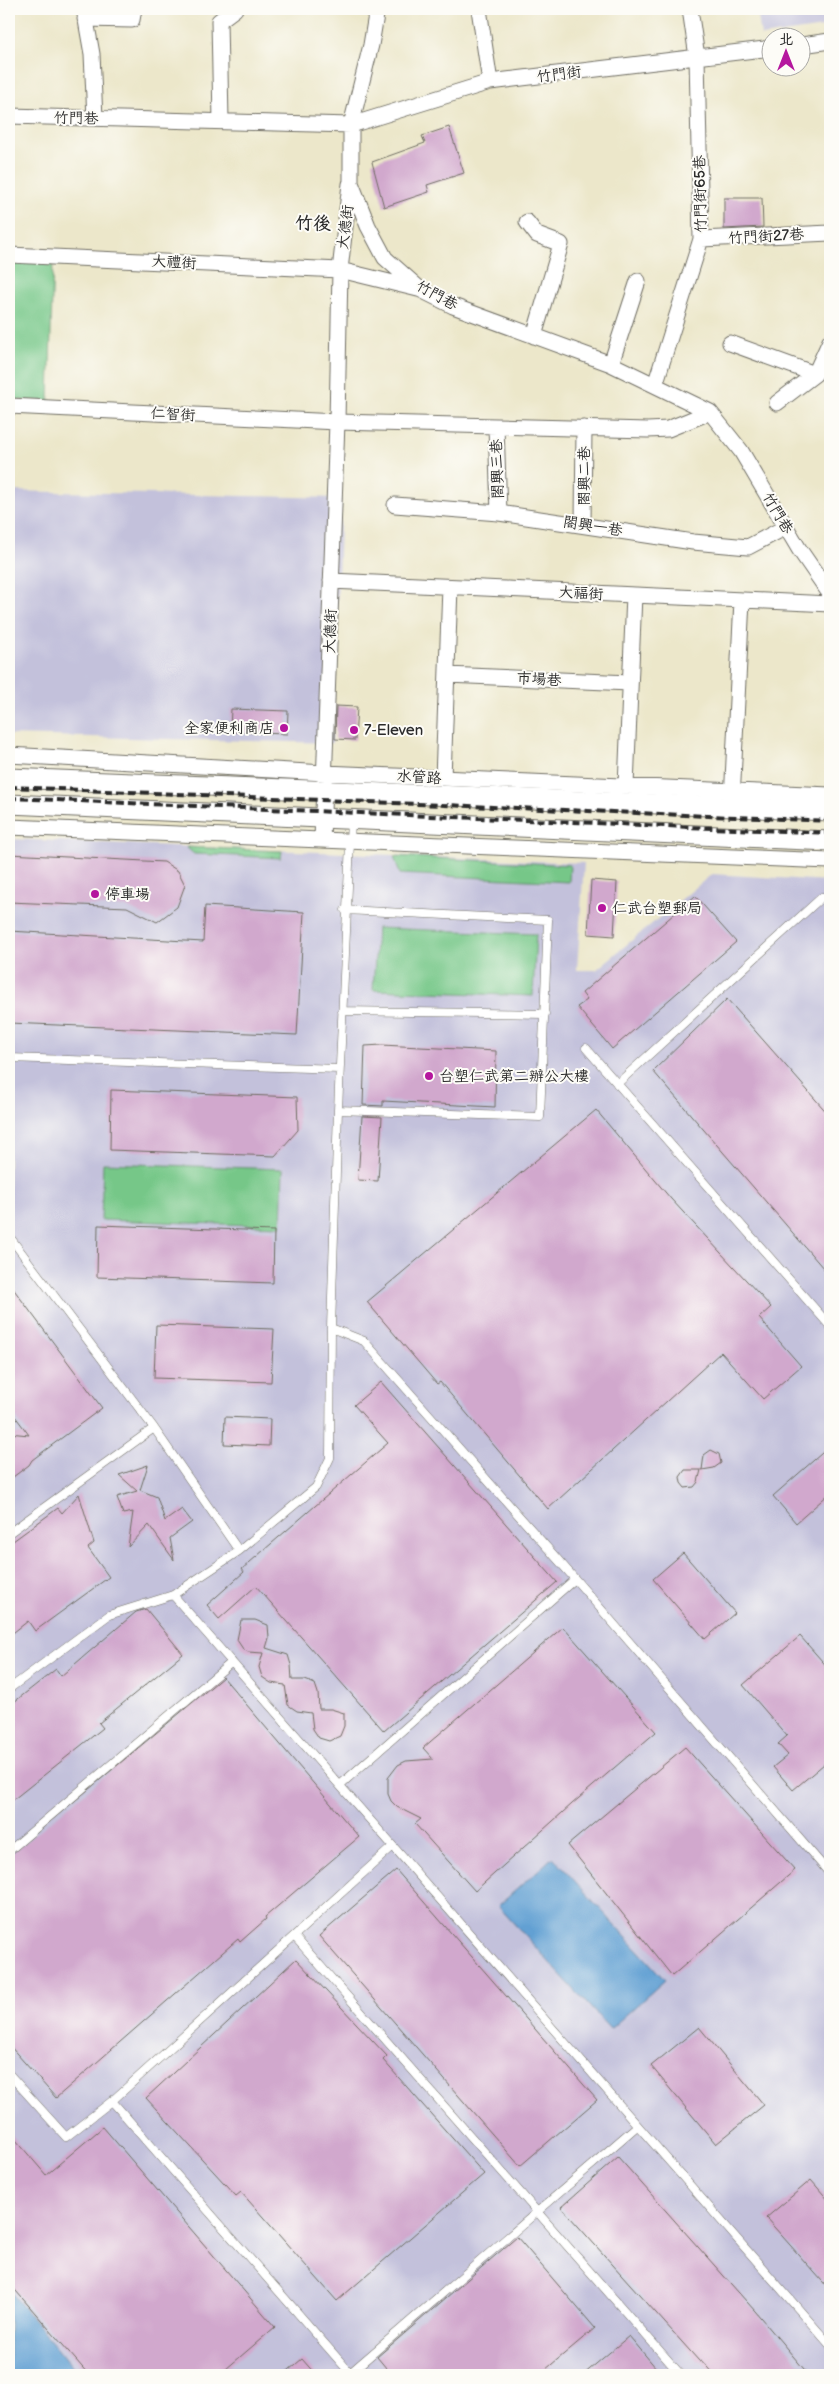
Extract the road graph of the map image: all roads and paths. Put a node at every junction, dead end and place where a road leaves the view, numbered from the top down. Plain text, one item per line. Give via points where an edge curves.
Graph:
1 (134, 9) edge
2 (235, 9) edge
3 (377, 9) edge
4 (479, 9) edge
5 (690, 9) edge
6 (85, 14) edge
7 (830, 42) edge
8 (812, 44) edge
9 (762, 49) edge
10 (697, 57) junction
11 (490, 82) junction
12 (9, 116) edge
13 (95, 118) junction
14 (221, 121) junction
15 (351, 125) junction
16 (351, 183) junction
17 (527, 222) dead end
18 (830, 233) edge
19 (701, 239) junction
20 (9, 255) edge
21 (340, 270) junction
22 (638, 281) dead end
23 (421, 290) junction
24 (534, 336) junction
25 (830, 341) edge
26 (730, 343) dead end
27 (611, 364) junction
28 (815, 374) junction
29 (655, 385) junction
30 (777, 403) dead end
31 (9, 406) edge
32 (710, 412) junction
33 (337, 422) junction
34 (496, 426) junction
35 (584, 428) junction
36 (395, 505) dead end
37 (498, 513) junction
38 (583, 525) junction
39 (786, 527) junction
40 (331, 581) junction
41 (450, 586) junction
42 (830, 594) edge
43 (634, 595) junction
44 (742, 600) junction
45 (830, 604) edge
46 (447, 675) junction
47 (630, 683) junction
48 (9, 755) edge
49 (325, 773) junction
50 (9, 778) edge
51 (443, 778) junction
52 (626, 786) junction
53 (324, 792) junction
54 (830, 795) edge
55 (732, 798) junction
56 (9, 804) edge
57 (830, 811) edge
58 (323, 817) junction
59 (351, 818) junction
60 (9, 827) edge
61 (322, 840) junction
62 (350, 841) junction
63 (830, 842) edge
64 (830, 861) edge
65 (830, 898) edge
66 (345, 910) junction
67 (342, 1012) junction
68 (545, 1014) junction
69 (586, 1048) dead end
70 (9, 1058) edge
71 (339, 1069) junction
72 (617, 1084) junction
73 (338, 1110) junction
74 (9, 1236) edge
75 (830, 1326) edge
76 (331, 1328) junction
77 (154, 1428) junction
78 (9, 1533) edge
79 (239, 1551) junction
80 (575, 1579) junction
81 (173, 1595) junction
82 (232, 1662) junction
83 (9, 1689) edge
84 (340, 1785) junction
85 (392, 1847) junction
86 (9, 1851) edge
87 (830, 1874) edge
88 (295, 1936) junction
89 (9, 2074) edge
90 (112, 2101) junction
91 (637, 2126) junction
92 (537, 2212) junction
93 (830, 2345) edge
94 (351, 2374) edge
95 (681, 2375) edge

1 - 6 street via 132,20
2 - 14 street via 219,21
3 - 15 street
4 - 11 street
5 - 10 street, 竹門街65巷
6 - 13 street via 92,54
7 - 8 street
9 - 10 street, 竹門街
10 - 11 street, 竹門街
10 - 19 street, 竹門街65巷
11 - 15 street, 竹門街
12 - 13 street, 竹門巷
13 - 14 street, 竹門巷
14 - 15 street, 竹門巷
15 - 16 street, 竹門巷
16 - 21 street, 大德街
16 - 23 street, 竹門巷 via 385,258
17 - 24 street via 537,235 561,244
18 - 19 street, 竹門街27巷
19 - 29 street, 竹門街65巷
20 - 21 street, 大禮街
21 - 23 street, 大禮街
21 - 33 street, 大德街
22 - 27 street
23 - 24 street, 竹門巷 via 453,306
24 - 27 street, 竹門巷
25 - 28 street
26 - 28 street
27 - 29 street, 竹門巷
28 - 30 street
29 - 32 street, 竹門巷
31 - 33 street, 仁智街
32 - 35 street via 668,429
32 - 39 street, 竹門巷 via 742,452
33 - 34 street
33 - 40 street, 大德街
34 - 35 street
34 - 37 street, 閤興三巷
35 - 38 street, 閤興二巷
36 - 37 street, 閤興一巷
37 - 38 street, 閤興一巷
38 - 39 street, 閤興一巷 via 748,547
39 - 42 street, 竹門巷
40 - 41 street, 大福街
40 - 49 street, 大德街
41 - 43 street, 大福街
41 - 46 street
43 - 44 street, 大福街
43 - 47 street
44 - 45 street, 大福街
44 - 55 street
46 - 47 street, 市場巷
46 - 51 street
47 - 52 street
48 - 49 street, 水管路
49 - 51 street, 水管路
49 - 53 street, 大德街
50 - 53 street, 水管路
51 - 52 street, 水管路
52 - 55 street, 水管路
53 - 55 street, 水管路
53 - 58 street, 大德街
54 - 55 street, 水管路
55 - 57 street, 水管路
56 - 58 street
58 - 59 street
58 - 61 street, 大德街
59 - 62 lane
59 - 63 street
60 - 61 street
61 - 62 street
62 - 64 street
62 - 66 lane
65 - 72 lane via 822,897
66 - 67 lane
66 - 68 lane via 548,920
67 - 68 lane
67 - 71 lane
68 - 73 lane via 540,1117
69 - 72 lane
70 - 71 lane
71 - 73 lane
72 - 75 lane
73 - 76 lane
74 - 77 lane
76 - 79 lane via 330,1458 316,1487
76 - 80 lane via 364,1341
77 - 78 lane
77 - 79 lane
79 - 81 lane
80 - 84 lane
80 - 87 lane
81 - 82 lane
81 - 83 lane via 109,1615
82 - 84 lane
82 - 86 lane
84 - 85 lane
85 - 88 lane
85 - 91 lane
88 - 90 lane
88 - 92 lane
89 - 90 lane via 66,2137
90 - 94 lane
91 - 92 lane
91 - 93 lane
92 - 94 lane
92 - 95 lane

